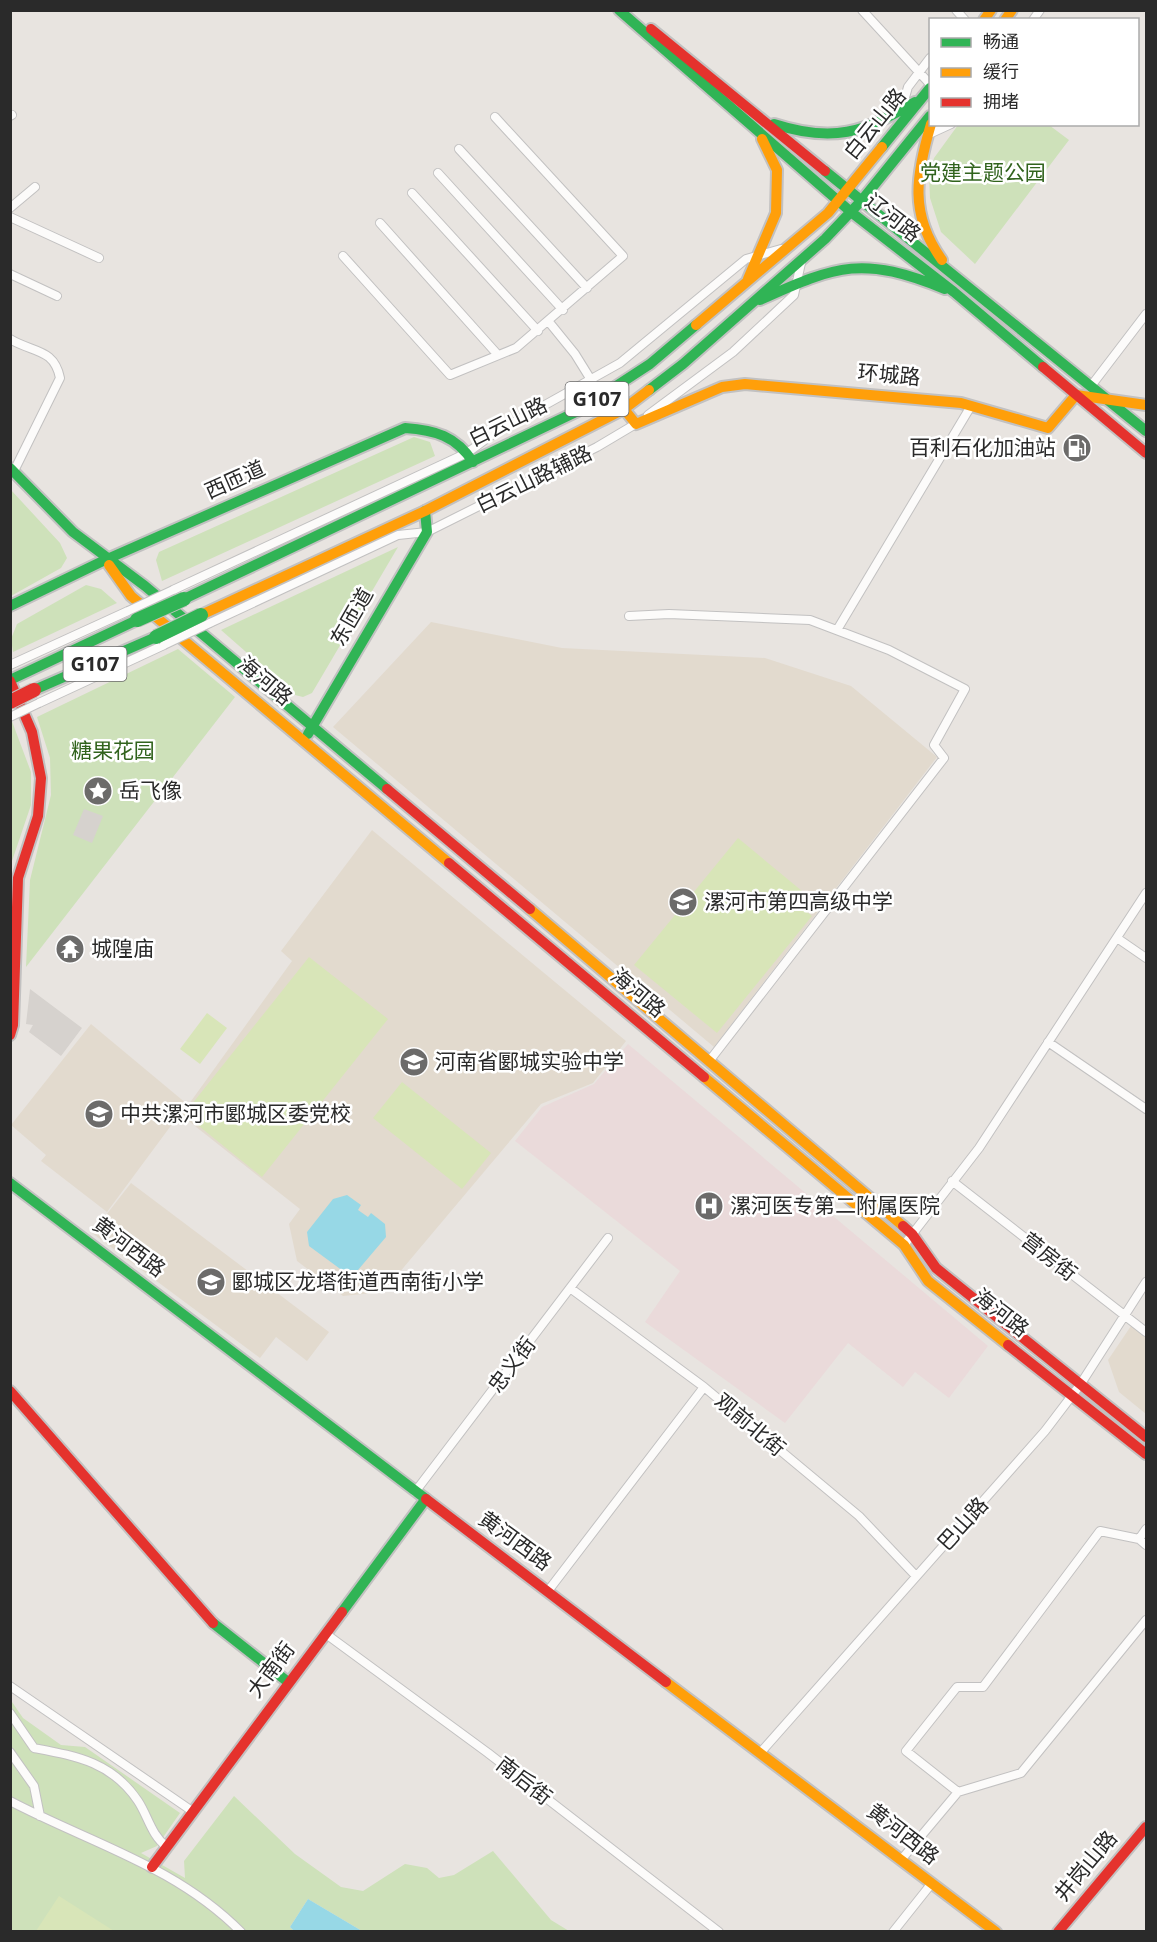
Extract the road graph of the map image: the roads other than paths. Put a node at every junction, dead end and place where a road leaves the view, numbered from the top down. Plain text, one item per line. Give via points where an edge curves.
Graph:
1 (619, 10) edge
2 (628, 10) edge
3 (862, 10) edge
4 (929, 59) edge
5 (920, 72) junction
6 (929, 89) edge
7 (900, 111) junction
8 (495, 117) dead end
9 (929, 117) edge
10 (763, 128) junction
11 (930, 130) edge
12 (897, 132) junction
13 (911, 142) junction
14 (459, 149) dead end
15 (438, 173) dead end
16 (35, 187) dead end
17 (850, 190) junction
18 (412, 194) dead end
19 (862, 200) junction
20 (839, 201) junction
21 (10, 208) edge
22 (851, 212) junction
23 (10, 217) edge
24 (380, 224) dead end
25 (789, 247) junction
26 (760, 255) junction
27 (343, 256) dead end
28 (99, 258) dead end
29 (801, 260) junction
30 (10, 274) edge
31 (797, 283) junction
32 (745, 285) junction
33 (958, 287) junction
34 (587, 288) junction
35 (57, 296) dead end
36 (757, 301) junction
37 (563, 310) junction
38 (1146, 314) edge
39 (549, 322) junction
40 (538, 331) junction
41 (10, 339) edge
42 (498, 355) junction
43 (591, 380) junction
44 (1091, 386) junction
45 (1076, 395) junction
46 (601, 396) junction
47 (1108, 399) junction
48 (1146, 405) edge
49 (971, 406) junction
50 (624, 409) junction
51 (636, 424) junction
52 (1146, 431) edge
53 (1146, 453) edge
54 (470, 457) junction
55 (12, 470) edge
56 (425, 512) junction
57 (427, 532) junction
58 (105, 560) junction
59 (10, 606) edge
60 (629, 616) dead end
61 (205, 619) junction
62 (837, 630) junction
63 (18, 667) edge
64 (10, 680) edge
65 (37, 697) junction
66 (10, 702) edge
67 (10, 717) edge
68 (312, 728) junction
69 (304, 742) junction
70 (1146, 893) edge
71 (1117, 938) junction
72 (1146, 958) edge
73 (10, 1035) edge
74 (1048, 1042) junction
75 (710, 1060) junction
76 (1146, 1109) edge
77 (952, 1181) junction
78 (10, 1183) edge
79 (608, 1238) dead end
80 (908, 1239) junction
81 (1146, 1282) edge
82 (570, 1288) junction
83 (1125, 1316) junction
84 (1146, 1332) edge
85 (704, 1387) junction
86 (10, 1391) edge
87 (1076, 1391) junction
88 (1146, 1437) edge
89 (1146, 1454) edge
90 (420, 1496) junction
91 (1146, 1529) edge
92 (1139, 1539) junction
93 (1146, 1545) edge
94 (916, 1576) junction
95 (548, 1591) junction
96 (1146, 1620) edge
97 (326, 1634) junction
98 (288, 1682) junction
99 (10, 1686) edge
100 (10, 1713) edge
101 (10, 1752) edge
102 (761, 1752) junction
103 (958, 1792) junction
104 (10, 1801) edge
105 (192, 1811) junction
106 (40, 1816) junction
107 (1146, 1827) edge
108 (167, 1847) junction
109 (901, 1860) junction
110 (152, 1867) junction
111 (932, 1883) junction
112 (241, 1932) edge
113 (719, 1932) edge
114 (893, 1932) edge
115 (996, 1932) edge
116 (1058, 1932) edge

1 - 10 main road, 辽河路
2 - 10 main road, 辽河路
3 - 5 street
4 - 5 street
5 - 6 street
5 - 7 street via 908,87
6 - 7 main road
6 - 12 main road, 白云山路 / G107
7 - 10 main road via 857,130 837,134
7 - 12 street
8 - 34 street via 623,256
9 - 13 main road, 白云山路 / G107
10 - 17 main road, 辽河路
10 - 20 main road, 辽河路
10 - 26 main road via 777,170 778,192 776,213
11 - 13 street
11 - 33 main road via 919,166 918,203 935,251
12 - 17 main road, 白云山路 / G107
13 - 19 main road, 白云山路 / G107
14 - 34 street
15 - 37 street
16 - 21 street
17 - 19 main road, 辽河路
17 - 20 main road, 白云山路 / G107
18 - 40 street
19 - 22 main road, 白云山路 / G107
19 - 33 main road, 辽河路
20 - 22 main road, 辽河路
20 - 25 main road, 白云山路 / G107
22 - 29 main road, 白云山路 / G107
22 - 33 main road, 辽河路
23 - 28 street
24 - 42 street
25 - 26 street
25 - 32 main road, 白云山路 / G107
26 - 32 main road
26 - 43 street via 746,259 653,339
27 - 42 street via 450,375
29 - 31 street, 白云山路辅路
29 - 36 main road, 白云山路 / G107
30 - 35 street
31 - 33 main road via 852,268 887,268
31 - 36 main road
31 - 51 street, 白云山路辅路 via 795,295 733,352
32 - 46 main road, 白云山路 / G107 via 650,364
33 - 44 main road, 辽河路
33 - 45 main road, 辽河路
34 - 37 street
36 - 50 main road, 白云山路 / G107
37 - 39 street
38 - 44 street
39 - 40 street
39 - 43 street
40 - 42 street via 516,348
41 - 55 street via 50,356 60,378
43 - 46 street
43 - 54 street via 493,434
44 - 47 main road, 辽河路
45 - 47 main road
45 - 49 main road, 环城路 via 1048,428
45 - 53 main road, 辽河路
46 - 54 main road, 白云山路 / G107 via 578,411
47 - 48 main road
47 - 52 main road, 辽河路
49 - 51 main road, 环城路 via 745,384 722,387
49 - 62 street
50 - 51 main road
50 - 56 main road, 白云山路 / G107
51 - 57 street, 白云山路辅路
54 - 58 main road, 西匝道 via 435,429 405,428
54 - 63 main road, 白云山路 / G107, bridge
55 - 58 main road, 海河路 via 72,533
56 - 57 main road
56 - 61 main road, 白云山路 / G107
57 - 61 street, 白云山路辅路 via 398,535
57 - 68 main road, 东匝道
58 - 59 main road, 西匝道
58 - 68 main road, 海河路 via 146,586
58 - 69 main road, 海河路 via 131,596
60 - 62 street via 810,620
61 - 65 main road, G107, bridge
62 - 75 street via 889,650 965,689 934,745 944,758
63 - 64 main road, G107
64 - 73 main road via 33,732 41,778 38,816 18,878 14,1017
65 - 66 main road, G107, bridge
65 - 67 street, bridge
68 - 69 main road, 东匝道
68 - 75 main road, 海河路
69 - 80 main road, 海河路
70 - 71 street
71 - 72 street
71 - 74 street
74 - 76 street
74 - 77 street via 979,1148
75 - 80 main road, 海河路
77 - 80 street
77 - 83 street, 营房街
78 - 90 main road, 黄河西路
79 - 82 street, 忠义街
80 - 87 main road, 海河路
81 - 83 street, 巴山路
82 - 85 street, 观前北街
82 - 90 street, 忠义街
83 - 84 street, 营房街
83 - 87 street, 巴山路
85 - 94 street, 观前北街 via 859,1516
85 - 95 street
86 - 98 main road via 219,1630
87 - 88 main road, 海河路
87 - 89 main road, 海河路
87 - 94 street, 巴山路
90 - 95 main road, 黄河西路
90 - 97 main road, 大南街
91 - 92 street
92 - 93 street
92 - 103 street via 1100,1531 983,1688 957,1687 906,1751
94 - 102 street, 巴山路
95 - 102 main road, 黄河西路
96 - 103 street via 1021,1773
97 - 98 main road, 大南街
97 - 113 street, 南后街
98 - 105 main road, 大南街
99 - 105 street
100 - 108 street via 34,1748 85,1758 122,1782 138,1801 157,1840
101 - 106 street via 34,1786
102 - 109 main road, 黄河西路
103 - 109 street
104 - 106 street
105 - 108 main road, 大南街
106 - 110 street
107 - 116 main road, 井岗山路
108 - 110 main road, 大南街
109 - 111 main road, 黄河西路
110 - 112 street via 184,1884
111 - 114 street
111 - 115 main road, 黄河西路

